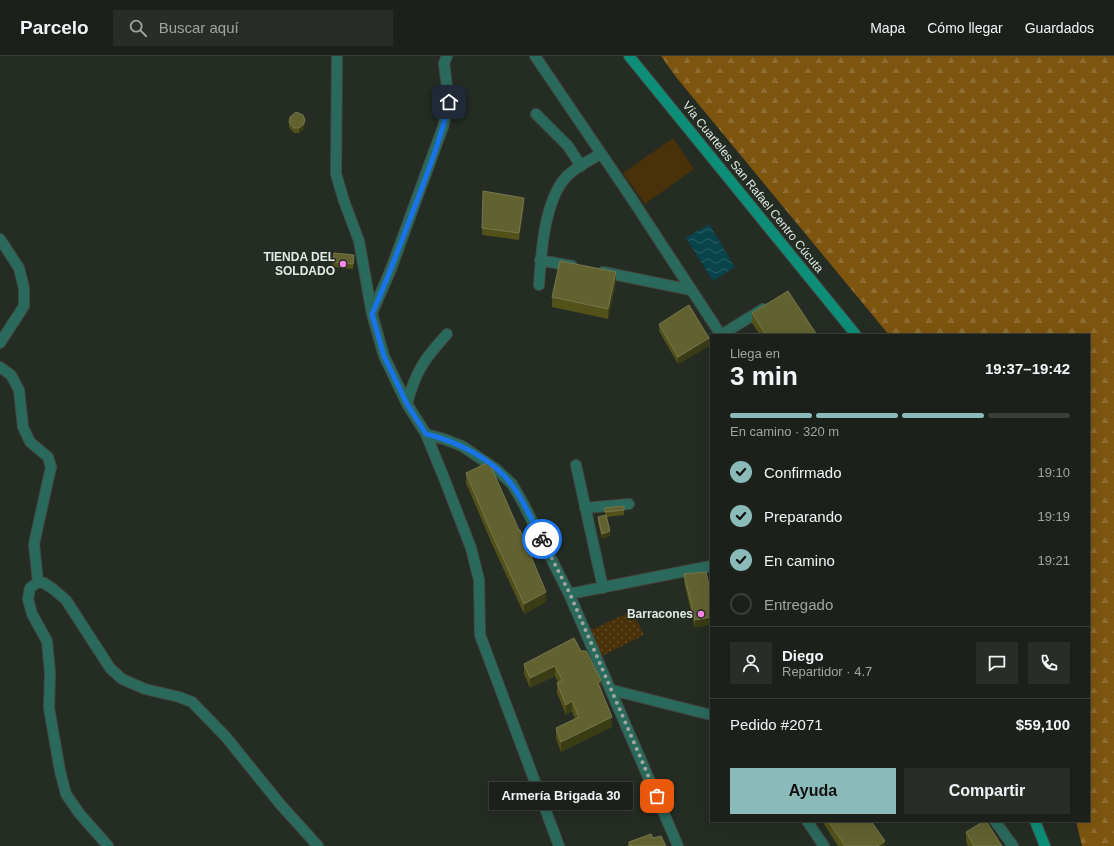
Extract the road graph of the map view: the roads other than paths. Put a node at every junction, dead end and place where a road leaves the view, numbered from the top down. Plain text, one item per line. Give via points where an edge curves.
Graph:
1 (337, 56) edge
2 (446, 56) edge
3 (535, 56) edge
4 (629, 56) edge
5 (536, 114) dead end
6 (600, 154) junction
7 (581, 166) junction
8 (0, 239) edge
9 (540, 260) junction
10 (578, 267) edge
11 (593, 270) edge
12 (539, 285) dead end
13 (692, 290) junction
14 (774, 302) edge
15 (372, 314) junction
16 (447, 334) dead end
17 (720, 334) edge
18 (723, 334) edge
19 (855, 334) edge
20 (0, 343) edge
21 (0, 367) edge
22 (407, 404) junction
23 (426, 434) junction
24 (576, 465) dead end
25 (629, 504) dead end
26 (585, 508) junction
27 (710, 566) edge
28 (38, 582) junction
29 (603, 588) junction
30 (570, 594) junction
31 (612, 690) junction
32 (710, 715) edge
33 (808, 822) edge
34 (996, 822) edge
35 (1035, 822) edge
36 (108, 846) edge
37 (318, 846) edge
38 (559, 846) edge
39 (678, 846) edge
40 (824, 846) edge
41 (1013, 846) edge
42 (1045, 846) edge

1 - 15 street via 336,174 359,241
2 - 15 street via 444,63 449,102 444,127
3 - 6 street
4 - 19 main road, Vía Cuarteles San Rafael Centro Cúcuta
5 - 7 street via 568,146
6 - 7 street
6 - 13 street
7 - 9 street via 568,175 558,187 549,208
8 - 20 street via 19,268 24,288 24,306
9 - 10 street
9 - 12 street
11 - 13 street
13 - 17 street
14 - 18 street
15 - 22 street via 384,356
16 - 22 street via 419,368
21 - 28 street via 11,375 19,390 23,427 30,442 48,457 51,466 34,544
22 - 23 street
23 - 30 street via 462,446 496,469 512,484
23 - 38 street via 471,548 479,580 480,636
24 - 26 street
25 - 26 street
26 - 29 street
27 - 29 street
28 - 36 street via 30,588 28,599 32,614 47,641 50,673 49,708 60,772 66,794
28 - 37 street via 49,586 66,600 110,668 122,679 145,689 179,696 192,702 226,737
29 - 30 street
30 - 31 street
31 - 32 street
31 - 39 street
33 - 40 street
34 - 41 street
35 - 42 main road

